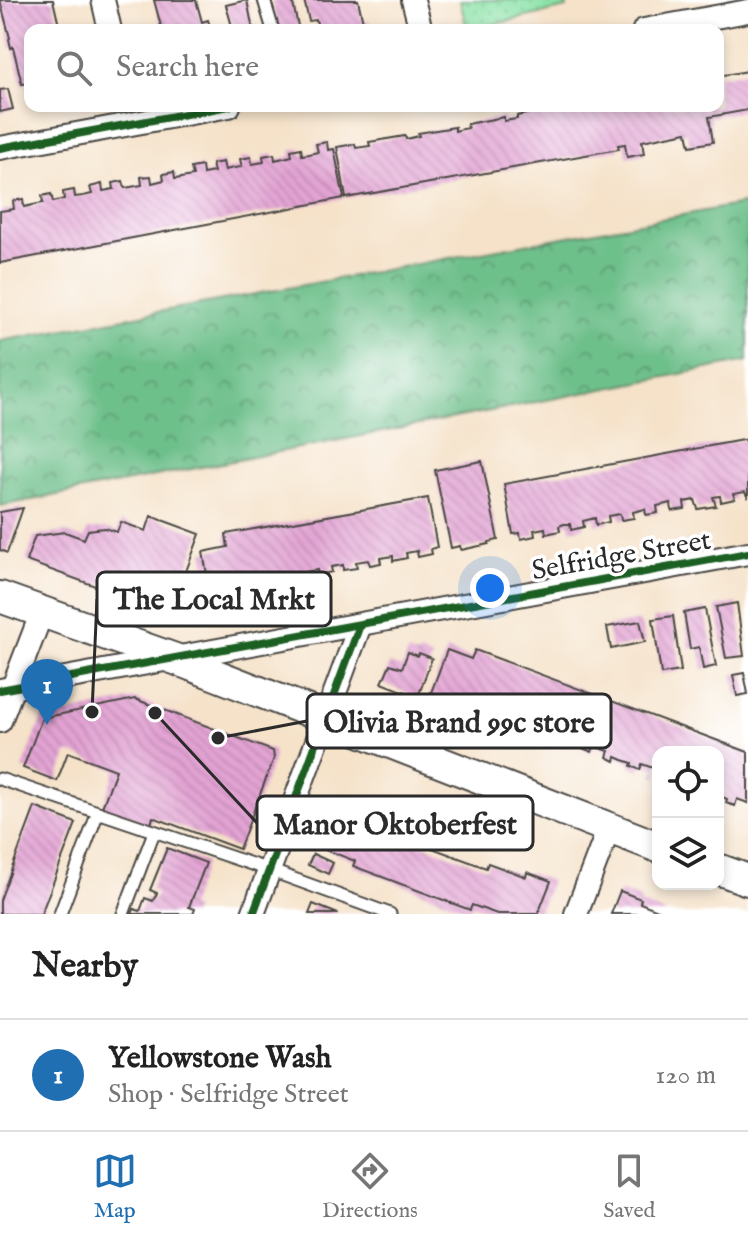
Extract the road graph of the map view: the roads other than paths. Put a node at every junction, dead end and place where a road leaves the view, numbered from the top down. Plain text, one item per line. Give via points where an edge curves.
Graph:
1 (103, 0) edge
2 (264, 0) edge
3 (413, 0) edge
4 (732, 9) edge
5 (109, 24) edge
6 (271, 24) edge
7 (419, 24) edge
8 (669, 24) edge
9 (164, 112) edge
10 (131, 115) edge
11 (0, 148) edge
12 (748, 553) edge
13 (0, 597) edge
14 (42, 612) junction
15 (360, 625) junction
16 (175, 659) junction
17 (6, 689) edge
18 (327, 718) junction
19 (0, 721) edge
20 (0, 779) edge
21 (98, 812) junction
22 (609, 828) junction
23 (154, 832) junction
24 (652, 845) edge
25 (269, 870) junction
26 (724, 871) edge
27 (748, 880) edge
28 (387, 913) edge
29 (60, 914) edge
30 (123, 914) edge
31 (253, 914) edge
32 (576, 914) edge

1 - 5 street
2 - 6 lane
3 - 7 street
4 - 8 street
9 - 10 street
10 - 11 street
12 - 15 street, Selfridge Street
13 - 14 street
14 - 16 street
14 - 17 street
15 - 16 street, Selfridge Street
15 - 18 street
16 - 17 street, Selfridge Street
16 - 18 street
17 - 19 street
18 - 22 street
18 - 25 street
20 - 21 lane
21 - 23 lane
21 - 29 lane
22 - 24 street
22 - 32 street
23 - 25 lane
23 - 30 lane
25 - 28 lane
25 - 31 street
26 - 27 street

